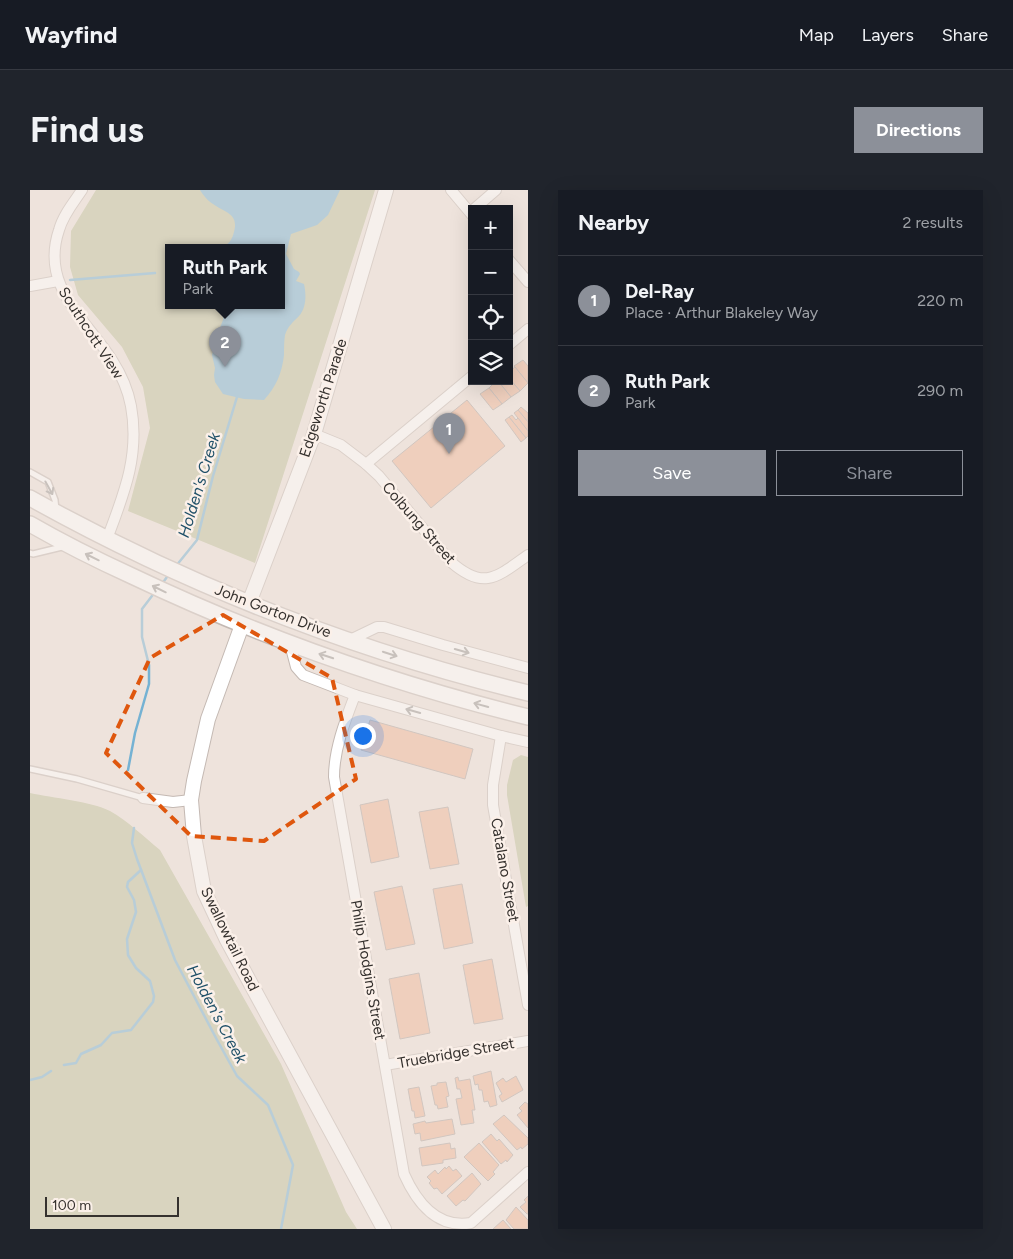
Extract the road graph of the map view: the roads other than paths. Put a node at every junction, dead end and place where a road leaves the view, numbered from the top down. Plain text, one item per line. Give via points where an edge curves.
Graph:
1 (82, 190) edge
2 (386, 190) edge
3 (451, 190) edge
4 (496, 190) edge
5 (480, 205) edge
6 (468, 208) edge
7 (513, 265) edge
8 (58, 281) junction
9 (528, 282) edge
10 (30, 286) edge
11 (528, 329) edge
12 (513, 342) edge
13 (468, 379) edge
14 (314, 434) junction
15 (366, 464) junction
16 (30, 472) edge
17 (30, 498) edge
18 (56, 512) junction
19 (30, 524) edge
20 (107, 538) junction
21 (68, 545) junction
22 (30, 552) edge
23 (528, 555) edge
24 (249, 603) junction
25 (242, 625) junction
26 (350, 640) junction
27 (290, 644) junction
28 (528, 668) edge
29 (528, 693) edge
30 (355, 695) junction
31 (528, 717) edge
32 (501, 736) junction
33 (528, 742) edge
34 (30, 769) edge
35 (143, 798) joint
36 (191, 800) junction
37 (528, 1005) edge
38 (528, 1041) edge
39 (385, 1065) junction
40 (528, 1172) edge
41 (384, 1229) edge
42 (450, 1229) edge

1 - 8 street, Southcott View via 59,228 54,255
2 - 14 street, Edgeworth Parade
3 - 6 street
4 - 5 street
7 - 9 street
8 - 10 street
8 - 20 street, Southcott View via 67,300 113,362 131,404 134,434 132,465
11 - 12 street
13 - 15 street
14 - 15 street, Colbung Street via 341,446
14 - 24 street, Edgeworth Parade
15 - 23 street, Colbung Street via 465,574 482,579 500,575
16 -> 18 lane via 48,482
17 - 18 main road, John Gorton Drive
18 - 20 main road, John Gorton Drive
19 - 21 main road, John Gorton Drive
20 - 24 main road, John Gorton Drive
21 - 22 lane via 33,554
25 -> 21 main road, John Gorton Drive
24 - 26 main road, John Gorton Drive
25 - 27 main road, John Gorton Drive
25 - 36 street, Swallowtail Road via 208,719
26 -> 28 street via 384,627
26 -> 29 main road, John Gorton Drive via 438,669
27 - 30 street, John Gorton Drive via 296,667 303,675
31 -> 27 main road, John Gorton Drive via 436,693
32 -> 30 street, John Gorton Drive
30 - 39 street, Philip Hodgins Street via 334,764 334,777
32 - 33 street, John Gorton Drive
32 - 37 street, Catalano Street via 493,805
34 - 35 lane
35 - 36 street via 173,802
36 - 41 street, Swallowtail Road via 204,890 227,940
38 - 39 street, Truebridge Street
39 - 42 street, Philip Hodgins Street via 404,1174 413,1195 437,1222
40 - 42 street, Philip Hodgins Street via 471,1223

